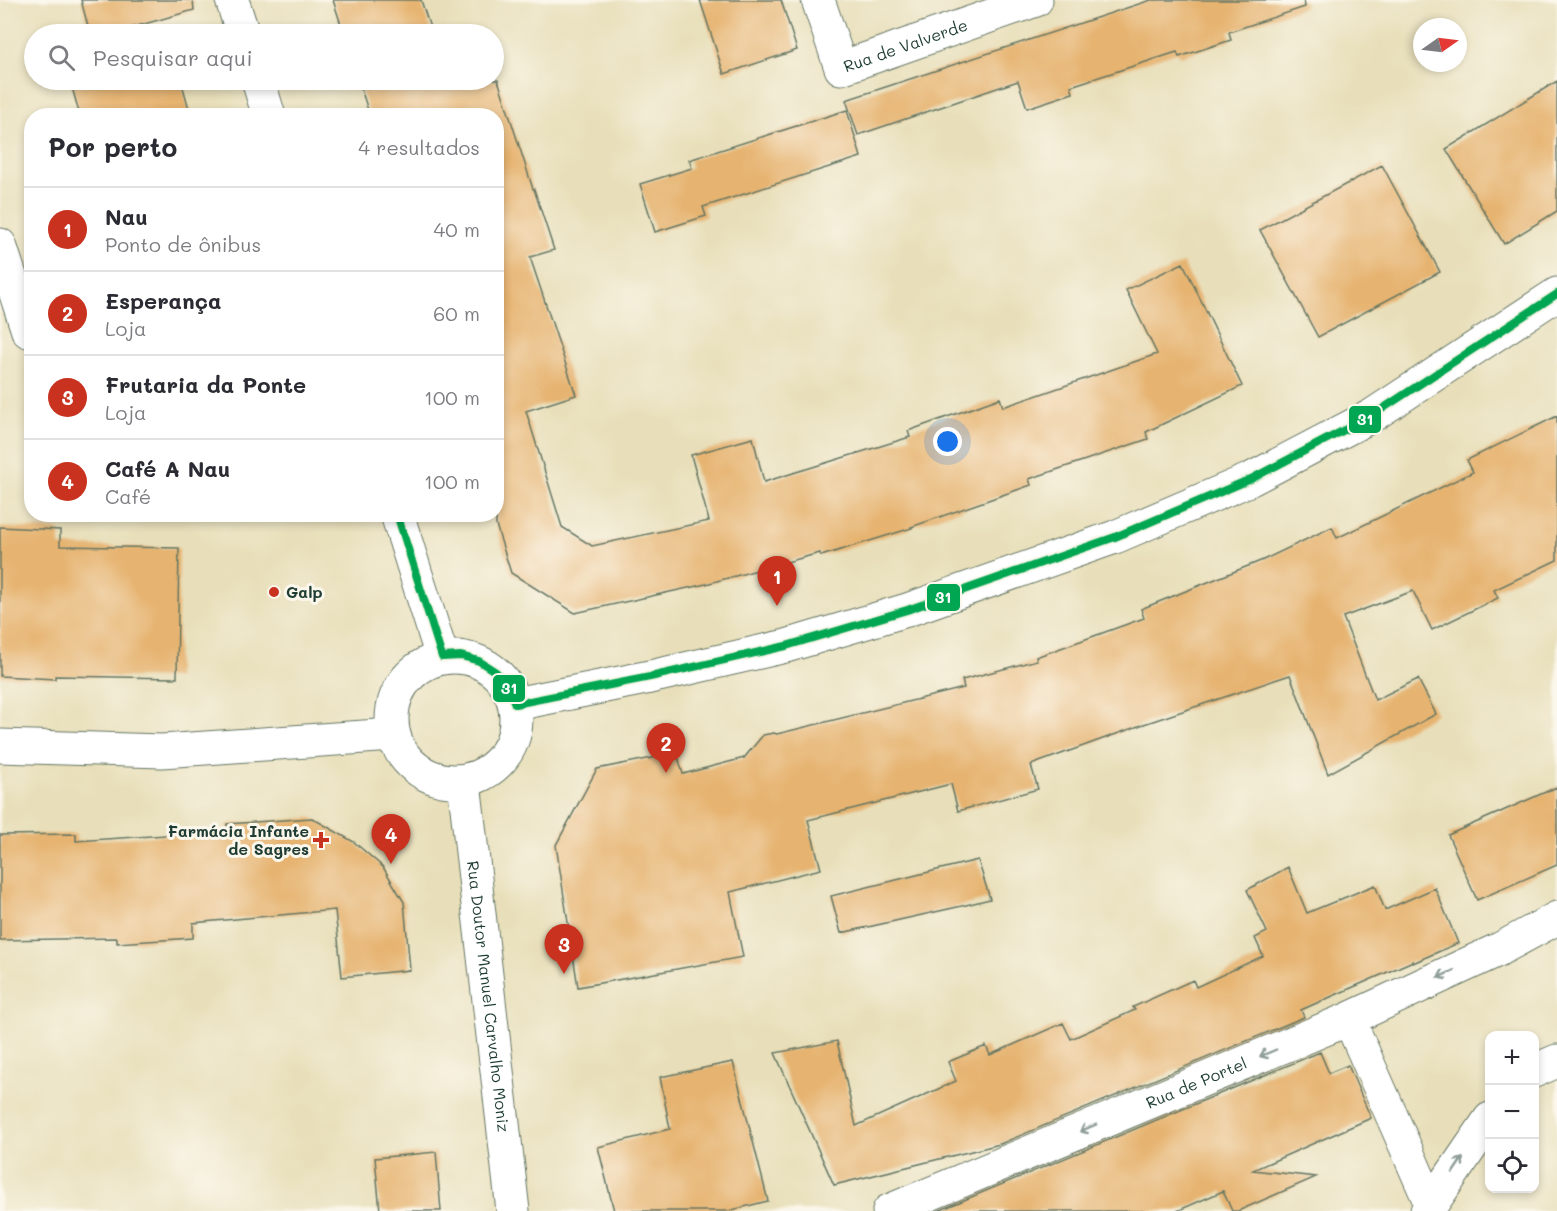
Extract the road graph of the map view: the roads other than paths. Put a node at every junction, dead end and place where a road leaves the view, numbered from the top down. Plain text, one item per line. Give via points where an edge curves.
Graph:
1 (232, 0) edge
2 (818, 0) edge
3 (1036, 0) edge
4 (240, 24) edge
5 (261, 90) edge
6 (267, 108) edge
7 (0, 245) edge
8 (1557, 294) edge
9 (24, 319) edge
10 (400, 522) edge
11 (442, 657) junction
12 (515, 704) junction
13 (393, 735) junction
14 (0, 746) edge
15 (464, 782) junction
16 (1557, 918) edge
17 (1349, 1019) junction
18 (1557, 1061) edge
19 (1539, 1069) edge
20 (1485, 1126) edge
21 (1429, 1208) edge
22 (513, 1211) edge
23 (889, 1211) edge

1 - 4 street
2 - 3 street, Rua de Valverde via 841,68
5 - 6 street
7 - 9 street
8 - 12 street via 1372,415 1251,479 1115,537 907,610 786,646
10 - 11 street
11 - 12 street via 461,656 479,661 508,686
11 - 13 street via 423,664 407,677 396,695 391,715
12 - 15 street via 516,730 506,754 488,772
13 - 14 street via 162,751
13 - 15 street via 403,756 420,772 441,781
15 - 22 street, Rua Doutor Manuel Carvalho Moniz
16 -> 17 street, Rua de Portel
17 - 21 street
17 -> 23 street, Rua de Portel
18 - 19 street
21 -> 20 street

